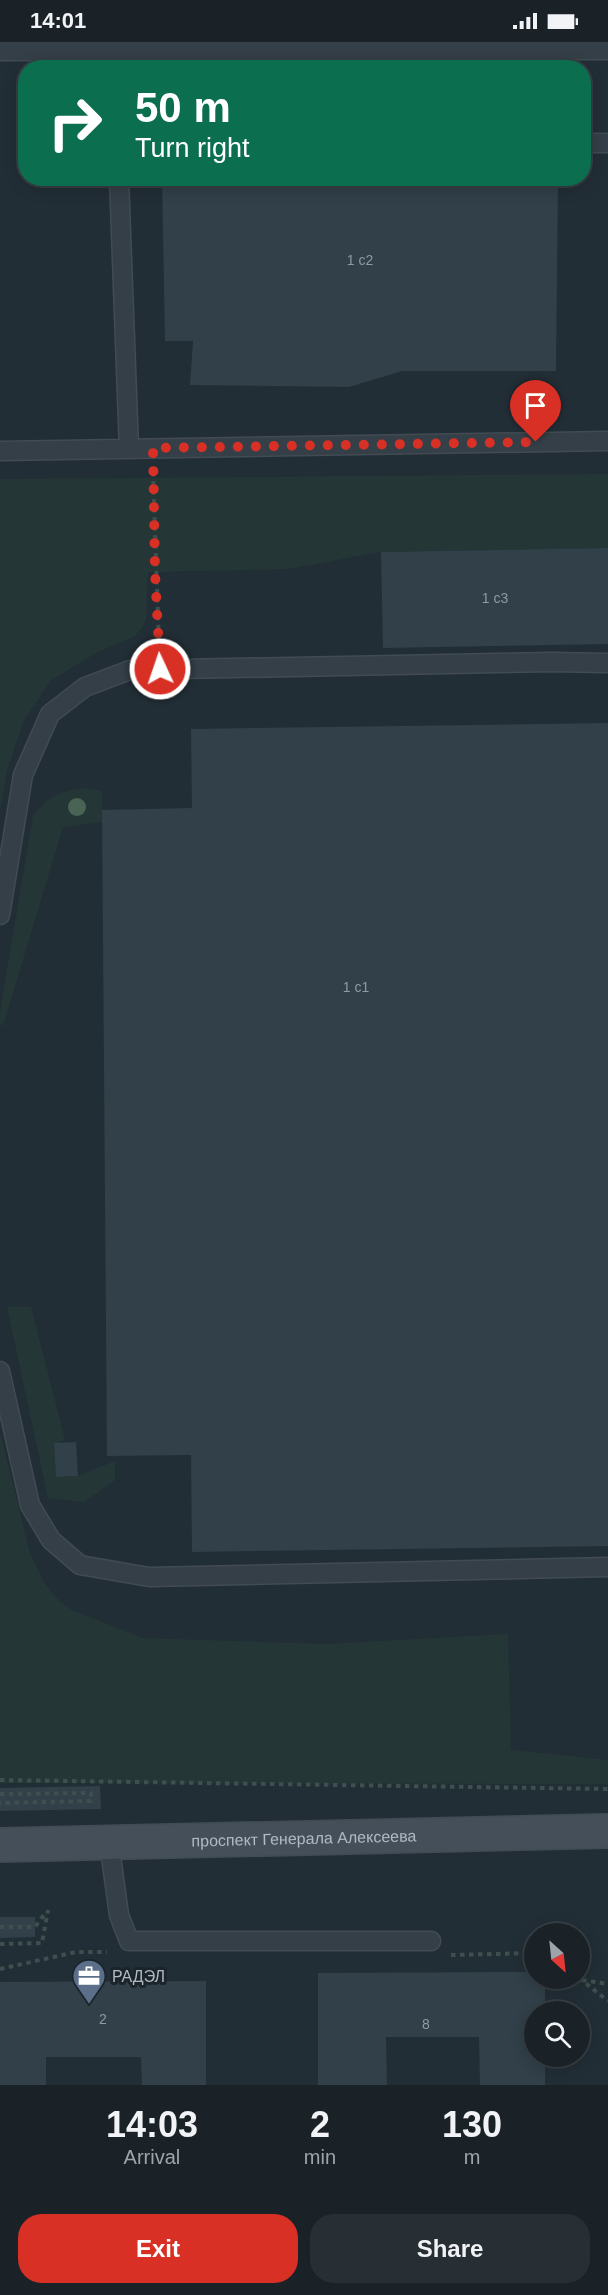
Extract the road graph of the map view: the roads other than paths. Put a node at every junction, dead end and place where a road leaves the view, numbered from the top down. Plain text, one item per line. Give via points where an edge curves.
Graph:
1 (608, 50) edge
2 (0, 51) edge
3 (591, 143) edge
4 (608, 143) edge
5 (119, 186) edge
6 (608, 441) edge
7 (129, 449) junction
8 (0, 451) edge
9 (608, 663) edge
10 (0, 915) edge
11 (0, 1371) edge
12 (608, 1567) edge
13 (608, 1831) edge
14 (109, 1842) junction
15 (0, 1845) edge
16 (431, 1941) dead end

1 - 2 lane
3 - 4 lane
5 - 7 lane
6 - 7 lane
7 - 8 lane
9 - 10 lane via 130,670 85,687 50,714 23,775
11 - 12 lane via 30,1505 51,1540 80,1565 149,1577
13 - 14 main road, проспект Генерала Алексеева
14 - 15 main road, проспект Генерала Алексеева
14 - 16 lane via 119,1915 129,1941

